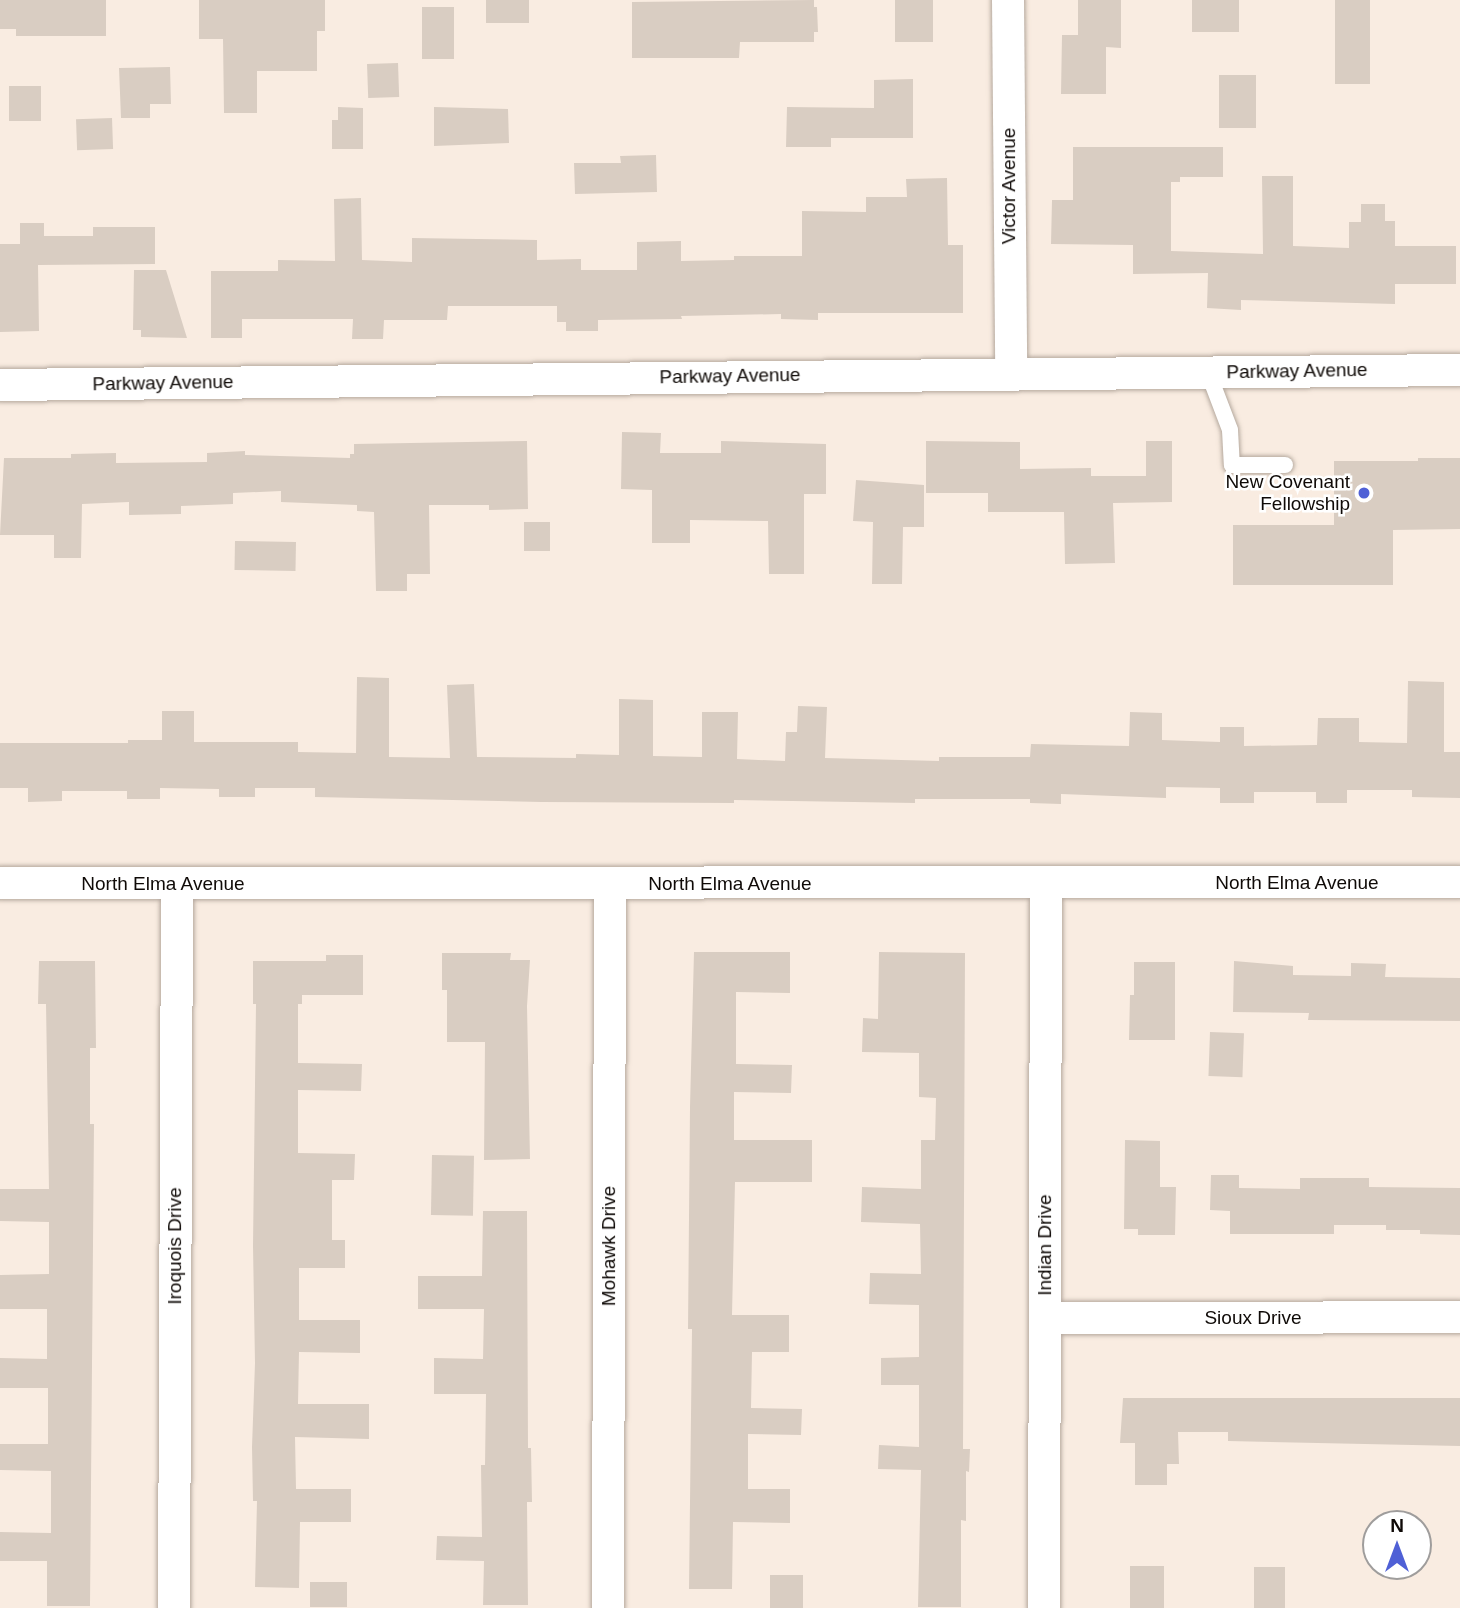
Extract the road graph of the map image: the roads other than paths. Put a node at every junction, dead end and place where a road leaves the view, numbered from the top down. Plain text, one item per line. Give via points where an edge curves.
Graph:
1 (1008, 0) edge
2 (1460, 370) edge
3 (1208, 372) junction
4 (1011, 373) junction
5 (0, 385) edge
6 (1285, 465) dead end
7 (1460, 882) edge
8 (0, 883) edge
9 (1046, 883) junction
10 (177, 884) junction
11 (610, 884) junction
12 (1460, 1317) edge
13 (1045, 1318) junction
14 (174, 1608) edge
15 (608, 1608) edge
16 (1044, 1608) edge

1 - 4 street, Victor Avenue
2 - 3 street, Parkway Avenue
3 - 4 street, Parkway Avenue
3 - 6 lane via 1230,430 1232,465
4 - 5 street, Parkway Avenue
7 - 9 street, North Elma Avenue
8 - 10 street, North Elma Avenue
9 - 11 street, North Elma Avenue
9 - 13 street, Indian Drive
10 - 11 street, North Elma Avenue
10 - 14 street, Iroquois Drive
11 - 15 street, Mohawk Drive
12 - 13 street, Sioux Drive
13 - 16 street, Indian Drive

